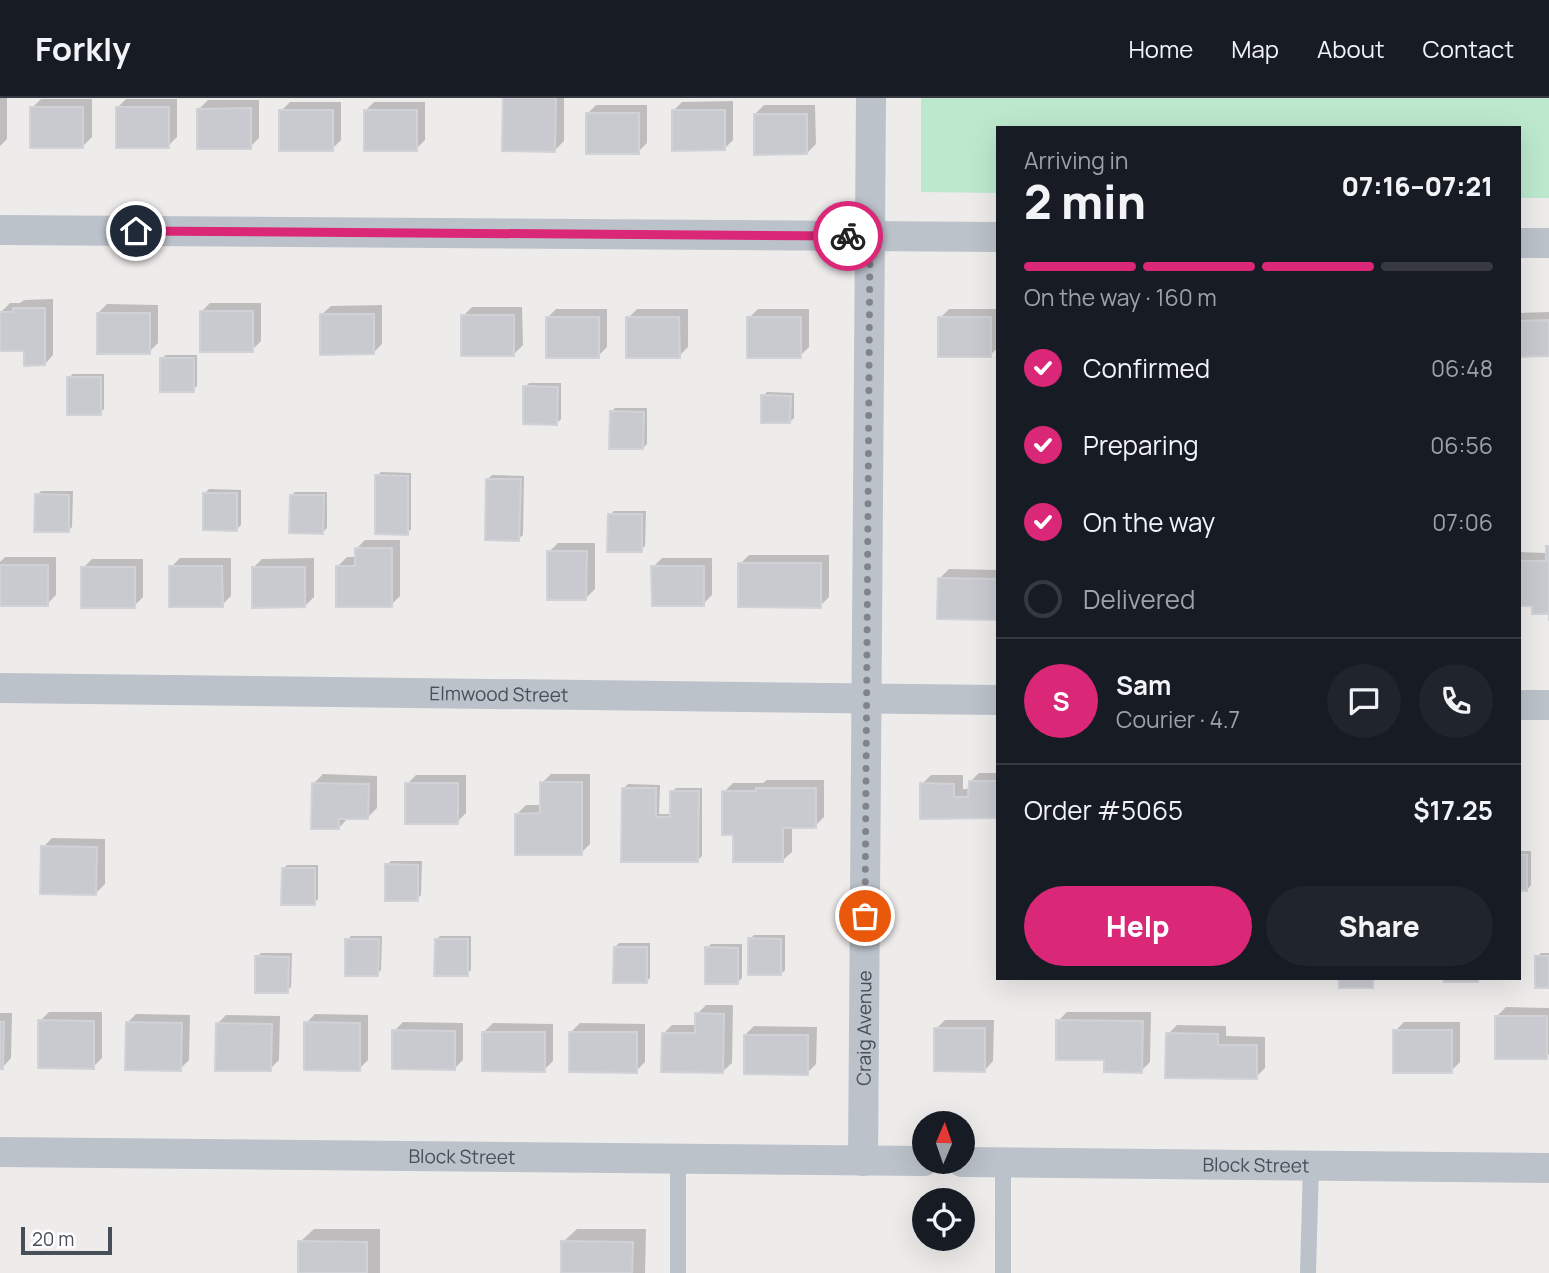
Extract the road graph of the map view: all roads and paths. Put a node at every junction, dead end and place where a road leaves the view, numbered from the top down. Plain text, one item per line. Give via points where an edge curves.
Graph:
1 (871, 98) edge
2 (0, 230) edge
3 (870, 236) junction
4 (996, 237) edge
5 (1521, 243) edge
6 (1549, 243) edge
7 (0, 688) edge
8 (867, 699) junction
9 (996, 701) edge
10 (1521, 705) edge
11 (1549, 705) edge
12 (0, 1152) edge
13 (678, 1159) junction
14 (863, 1161) junction
15 (912, 1161) edge
16 (975, 1162) edge
17 (1003, 1162) junction
18 (1311, 1165) junction
19 (1549, 1168) edge
20 (678, 1273) edge
21 (1003, 1273) edge
22 (1308, 1273) edge

1 - 3 street, Craig Avenue
2 - 3 street
3 - 4 street
3 - 8 street, Craig Avenue
5 - 6 street
7 - 8 street, Elmwood Street
8 - 9 street, Elmwood Street
8 - 14 street, Craig Avenue
10 - 11 street
12 - 13 street, Block Street
13 - 14 street, Block Street
13 - 20 lane
14 - 15 street, Block Street
16 - 17 street, Block Street
17 - 18 street, Block Street
17 - 21 lane
18 - 19 street, Block Street
18 - 22 lane

